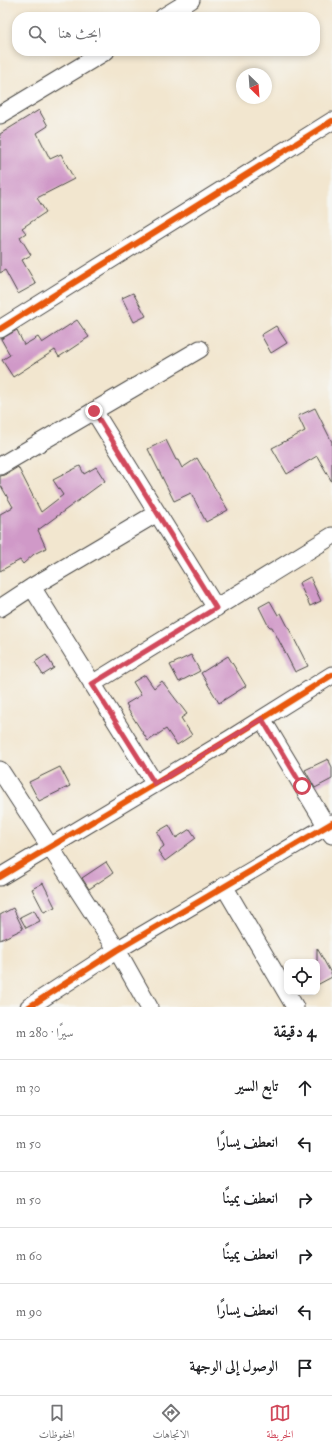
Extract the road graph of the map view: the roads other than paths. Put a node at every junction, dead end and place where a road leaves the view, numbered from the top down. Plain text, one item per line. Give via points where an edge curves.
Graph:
1 (191, 0) edge
2 (171, 12) edge
3 (98, 56) edge
4 (0, 115) edge
5 (332, 121) edge
6 (0, 329) edge
7 (200, 349) dead end
8 (94, 411) junction
9 (0, 466) edge
10 (157, 513) junction
11 (332, 536) edge
12 (32, 588) junction
13 (0, 608) edge
14 (216, 608) junction
15 (332, 675) edge
16 (92, 684) junction
17 (262, 719) junction
18 (0, 770) edge
19 (155, 784) junction
20 (330, 828) edge
21 (51, 848) junction
22 (0, 877) edge
23 (224, 886) junction
24 (117, 950) junction
25 (29, 1007) edge
26 (149, 1007) edge
27 (296, 1007) edge

1 - 2 street
3 - 4 street
5 - 6 street
7 - 8 street
8 - 9 street
8 - 10 street
10 - 12 street
10 - 14 street
11 - 14 street
12 - 13 street
12 - 16 street
14 - 16 street
15 - 17 street
16 - 19 street
17 - 19 street
17 - 20 street
18 - 21 street
19 - 21 street
20 - 23 street
21 - 22 street
21 - 24 street
23 - 24 street
23 - 27 street
24 - 25 street
24 - 26 street

